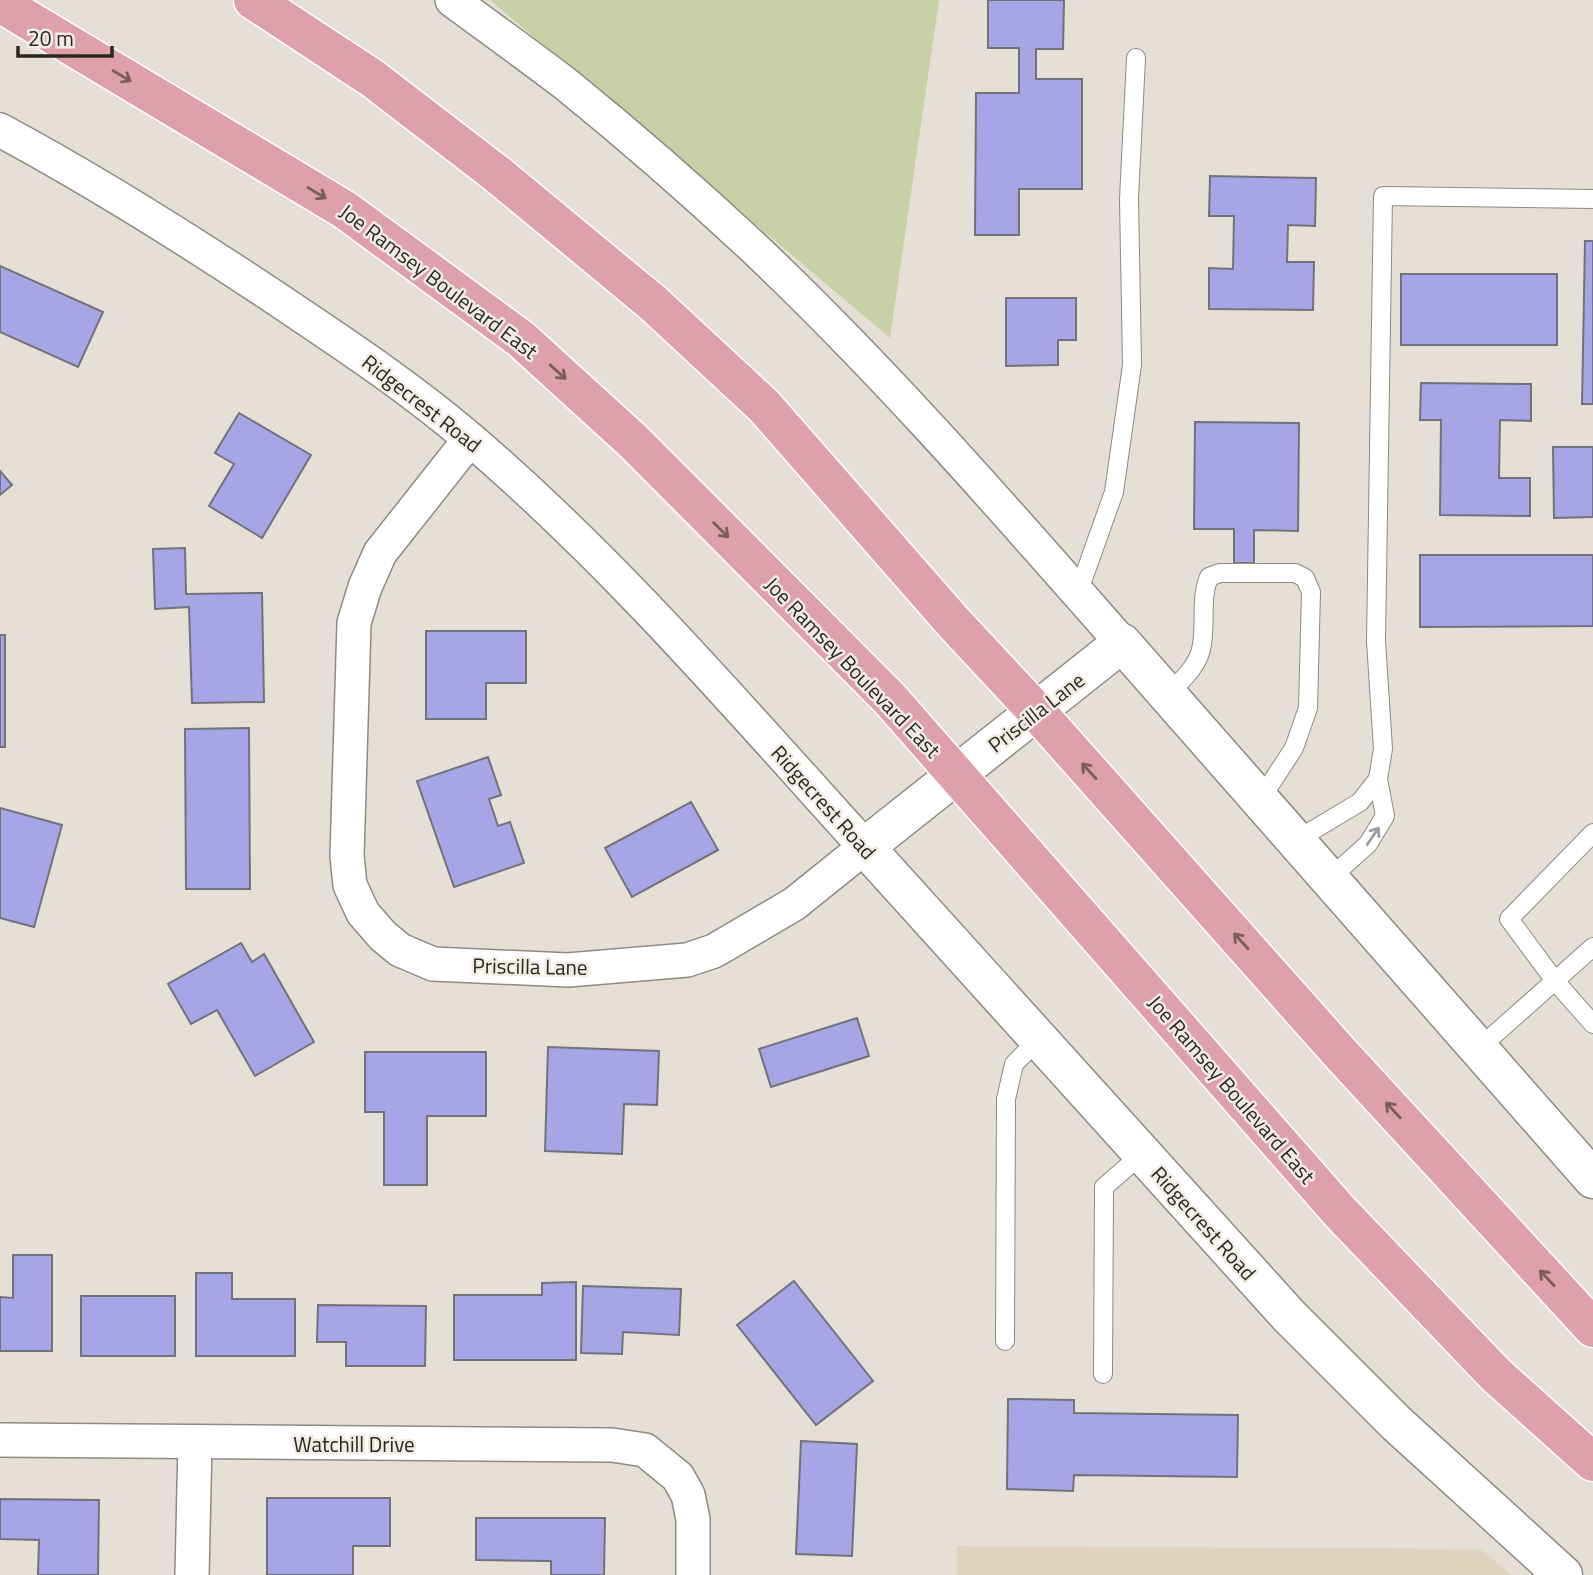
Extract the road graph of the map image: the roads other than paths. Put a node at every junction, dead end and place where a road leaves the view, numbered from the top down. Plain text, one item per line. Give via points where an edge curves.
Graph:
1 (253, 0) edge
2 (452, 0) edge
3 (0, 3) edge
4 (1136, 58) dead end
5 (0, 130) edge
6 (1593, 199) edge
7 (470, 439) junction
8 (1078, 593) junction
9 (1122, 643) junction
10 (1167, 695) junction
11 (1036, 711) junction
12 (956, 775) junction
13 (1378, 779) junction
14 (1260, 800) junction
15 (1593, 833) edge
16 (1296, 841) junction
17 (865, 847) junction
18 (1329, 879) junction
19 (1593, 947) edge
20 (1555, 981) junction
21 (1593, 1024) edge
22 (1039, 1039) junction
23 (1479, 1049) junction
24 (1142, 1154) junction
25 (1593, 1179) edge
26 (1593, 1328) edge
27 (1005, 1341) dead end
28 (1103, 1374) dead end
29 (0, 1440) edge
30 (195, 1443) junction
31 (1593, 1462) edge
32 (192, 1575) edge
33 (693, 1575) edge
34 (1563, 1575) edge

1 - 11 highway via 372,78 653,303 764,406
2 - 8 street via 566,84 753,248 831,324
3 -> 12 highway, Joe Ramsey Boulevard East via 345,209 521,339 643,451 889,698
4 - 8 lane via 1129,199 1132,365 1114,492
5 - 7 street, Ridgecrest Road via 204,250 392,375
6 - 13 lane via 1383,196 1376,641 1383,749
7 - 17 street, Ridgecrest Road via 543,504 668,629
7 - 17 street, Priscilla Lane via 380,553 354,623 347,856 350,885 363,913 383,936 400,950 433,964 568,970 687,960 714,951 794,904
8 - 9 street
9 - 10 street
9 - 11 street, Priscilla Lane
10 - 14 street
10 - 14 lane via 1197,660 1202,646 1203,591 1209,577 1295,573 1305,578 1311,592 1308,708 1294,748
11 - 12 street, Priscilla Lane
26 -> 11 highway via 1340,1054
12 - 17 street, Priscilla Lane
12 - 31 highway, Joe Ramsey Boulevard East via 1340,1212 1496,1375
13 - 16 lane via 1360,802
18 -> 13 lane via 1368,844 1385,816
14 - 16 street
15 - 20 lane via 1509,919
16 - 18 street
17 - 22 street, Ridgecrest Road
18 - 23 street
19 - 20 lane
20 - 21 lane
20 - 23 lane
22 - 24 street, Ridgecrest Road
22 - 27 lane via 1014,1064 1006,1099
23 - 25 street
24 - 28 lane via 1104,1187
24 - 34 street, Ridgecrest Road via 1290,1317 1395,1422
29 - 30 street, Watchill Drive
30 - 32 street
30 - 33 street, Watchill Drive via 612,1445 645,1450 678,1478 688,1495

